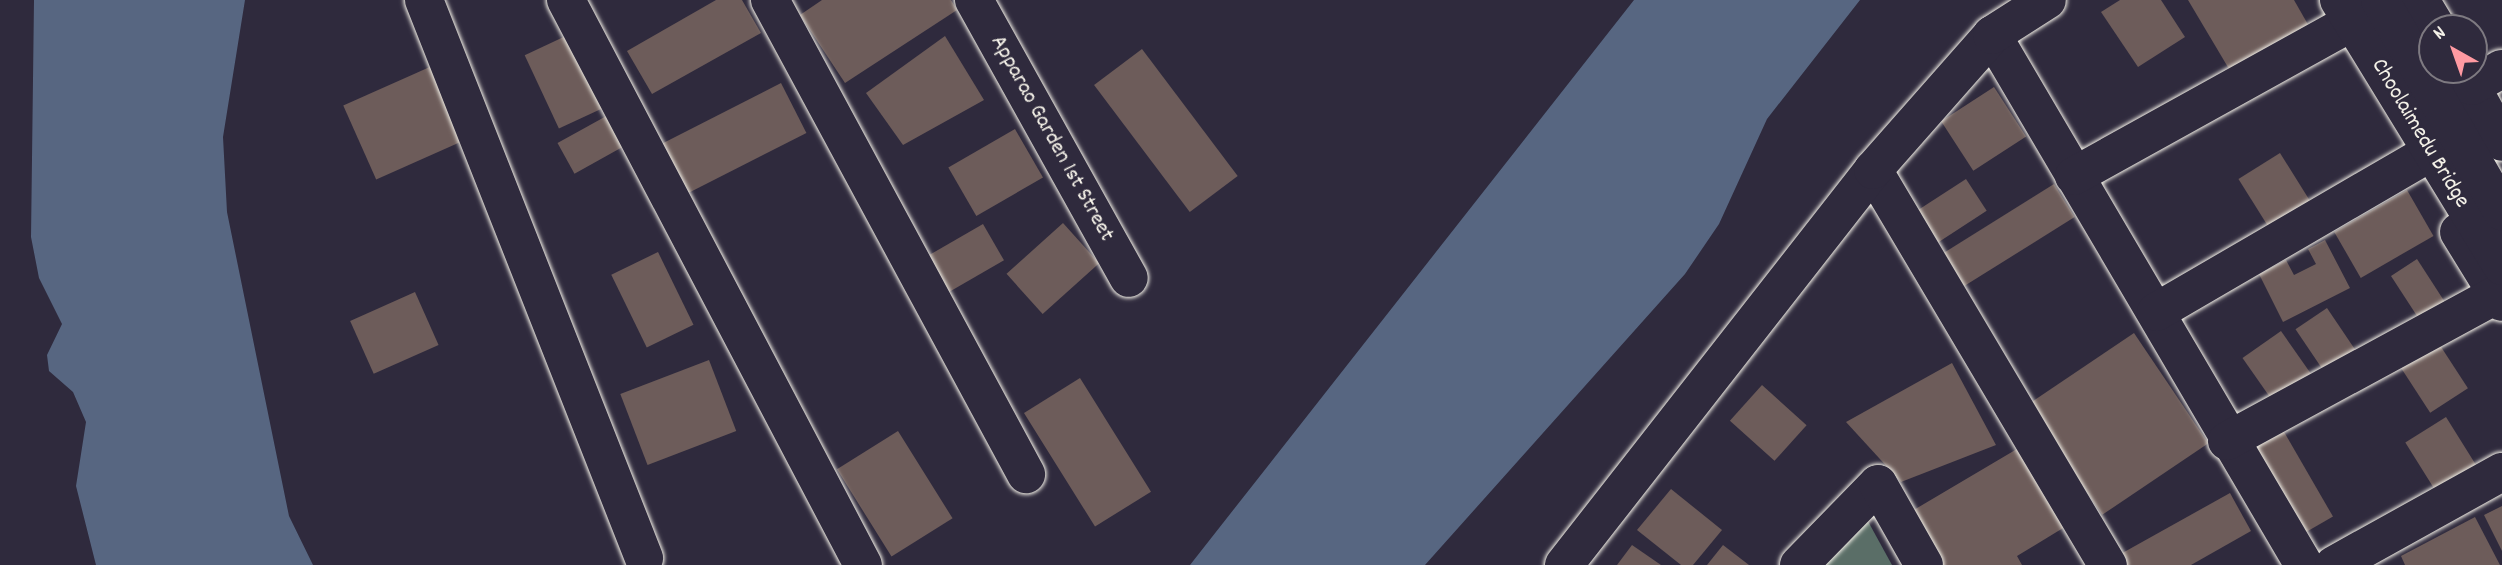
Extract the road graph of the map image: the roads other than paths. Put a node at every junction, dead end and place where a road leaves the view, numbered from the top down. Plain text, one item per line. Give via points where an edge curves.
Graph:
1 (424, 0) edge
2 (566, 0) edge
3 (770, 0) edge
4 (974, 0) edge
5 (2047, 0) edge
6 (2380, 0) edge
7 (2333, 10) edge
8 (1993, 36) junction
9 (2482, 84) edge
10 (2502, 142) edge
11 (2415, 161) junction
12 (1873, 170) junction
13 (2074, 176) junction
14 (2502, 211) edge
15 (1129, 278) dead end
16 (2500, 287) edge
17 (2156, 312) junction
18 (2227, 441) junction
19 (2502, 472) edge
20 (1026, 474) dead end
21 (645, 558) dead end
22 (863, 565) edge
23 (1564, 565) edge
24 (1799, 565) edge
25 (1924, 565) edge
26 (2108, 565) edge
27 (2304, 565) edge
28 (2334, 565) edge

1 - 21 street
2 - 22 street
3 - 20 street
4 - 15 street, Apparao Garden 1st Street
5 - 8 street
6 - 14 street
7 - 11 street
7 - 13 street
7 - 16 street, Choolaimedu Bridge
8 - 12 street
8 - 13 street
9 - 10 street
11 - 16 street
11 - 17 street
12 - 23 street
12 - 26 street
13 - 17 street
16 - 18 street
17 - 18 street
18 - 27 street
19 - 28 street
24 - 25 street via 1878,484

